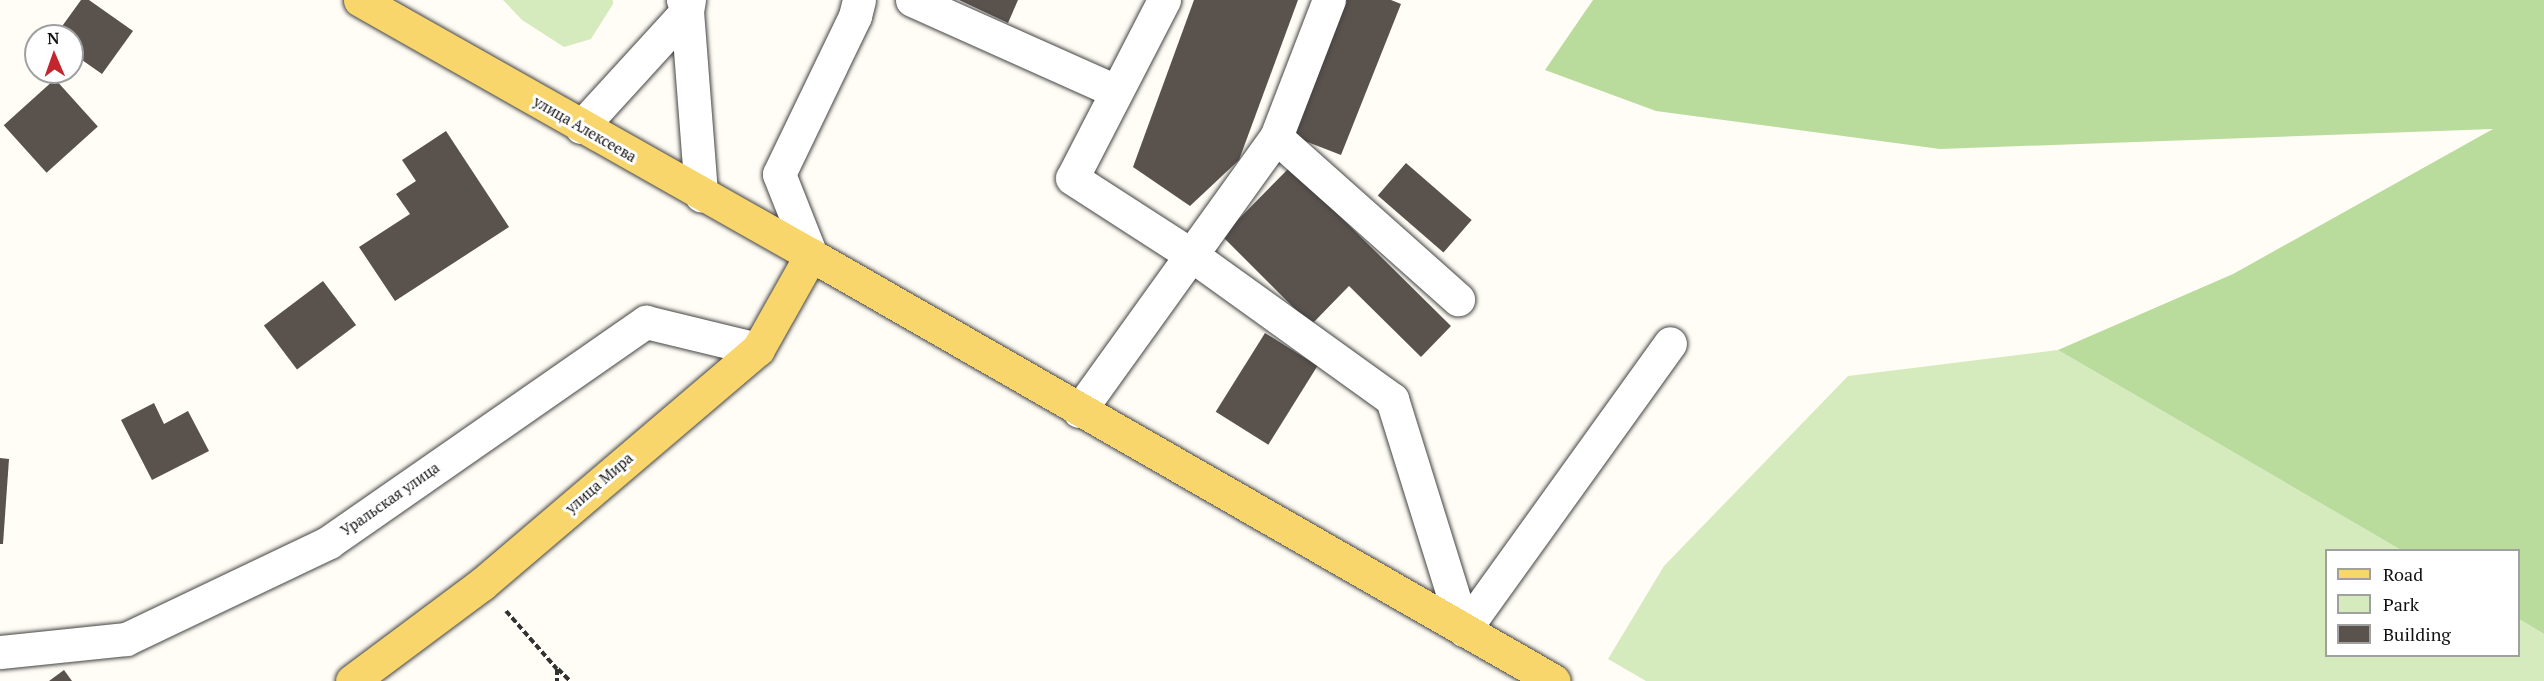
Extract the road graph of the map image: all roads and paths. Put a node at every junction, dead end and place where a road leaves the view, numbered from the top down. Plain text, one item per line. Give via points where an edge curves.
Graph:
1 (360, 0) edge
2 (859, 0) edge
3 (912, 0) edge
4 (1164, 0) edge
5 (1329, 0) edge
6 (686, 4) edge
7 (392, 9) edge
8 (1115, 91) junction
9 (581, 127) junction
10 (1276, 137) junction
11 (701, 195) junction
12 (1190, 254) junction
13 (811, 255) junction
14 (1458, 299) dead end
15 (1670, 343) dead end
16 (758, 349) junction
17 (1079, 411) junction
18 (482, 584) junction
19 (1464, 630) junction
20 (0, 652) edge
21 (557, 669) junction
22 (352, 681) edge
23 (557, 681) edge
24 (570, 681) edge
25 (1554, 681) edge

1 - 7 main road, улица Алексеева
2 - 13 street via 855,16 779,174
3 - 8 street
4 - 8 street
5 - 10 street
6 - 9 street
6 - 11 street
7 - 9 main road, улица Алексеева
8 - 12 street via 1072,178
9 - 11 main road, улица Алексеева
10 - 12 street
10 - 14 street
11 - 13 main road, улица Алексеева
12 - 17 street
12 - 19 street via 1392,399
13 - 16 main road, улица Мира
13 - 17 main road, улица Алексеева
15 - 19 street
16 - 18 main road, улица Мира
16 - 20 street, Уральская улица via 646,322 330,542 126,639
17 - 19 main road, улица Алексеева
18 - 21 path
18 - 22 main road, улица Мира
19 - 25 main road, улица Алексеева
21 - 23 path
21 - 24 path

